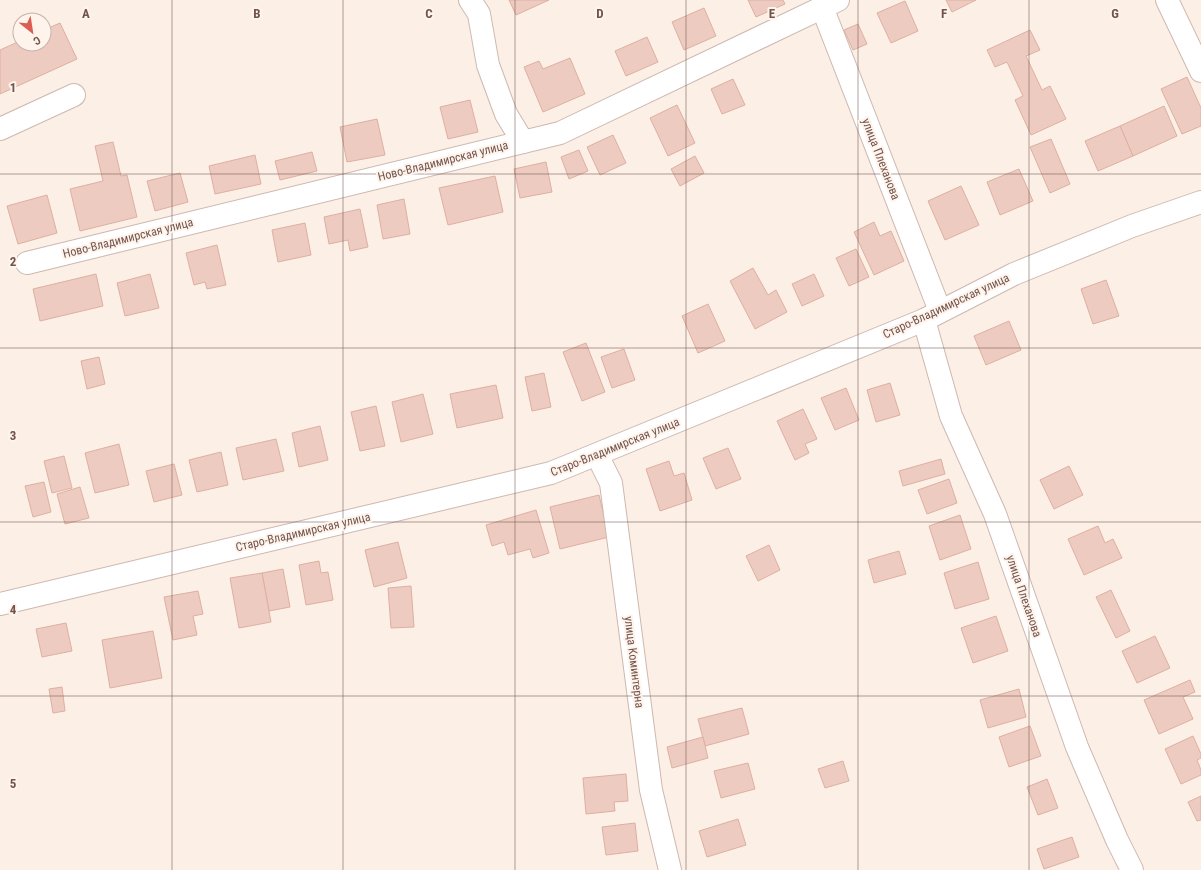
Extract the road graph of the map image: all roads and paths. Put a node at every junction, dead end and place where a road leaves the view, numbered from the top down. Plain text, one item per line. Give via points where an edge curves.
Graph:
1 (470, 0) edge
2 (1167, 0) edge
3 (830, 4) edge
4 (1201, 71) edge
5 (74, 95) dead end
6 (0, 129) edge
7 (523, 142) junction
8 (1201, 202) edge
9 (27, 263) dead end
10 (932, 316) junction
11 (597, 455) junction
12 (0, 604) edge
13 (670, 870) edge
14 (1132, 870) edge

1 - 7 street via 479,14 488,65 506,114
2 - 4 street
3 - 7 street, Ново-Владимирская улица via 560,133
3 - 10 street, улица Плеханова
5 - 6 street
7 - 9 street, Ново-Владимирская улица
8 - 10 street, Старо-Владимирская улица via 1132,226 1014,274
10 - 11 street, Старо-Владимирская улица
10 - 14 street, улица Плеханова via 950,416 995,514 1077,747
11 - 12 street, Старо-Владимирская улица via 551,474
11 - 13 street, улица Коминтерна via 611,483 651,790

